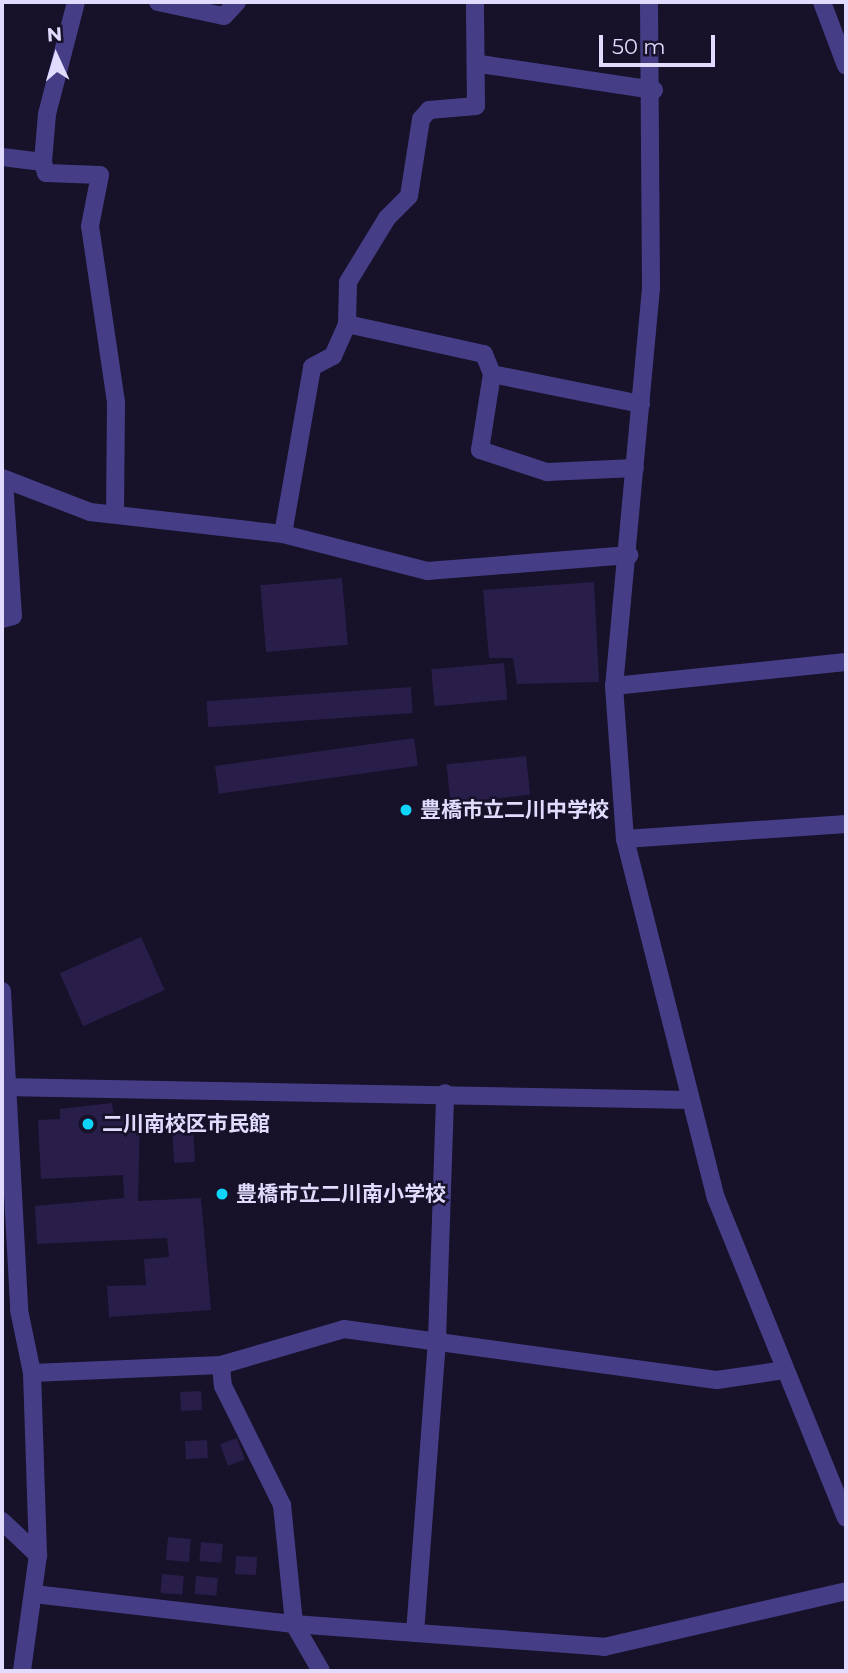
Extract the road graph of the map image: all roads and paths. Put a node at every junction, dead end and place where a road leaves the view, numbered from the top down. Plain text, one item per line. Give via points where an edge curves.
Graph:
1 (76, 2) edge
2 (158, 2) edge
3 (237, 2) edge
4 (475, 2) edge
5 (649, 2) edge
6 (822, 2) edge
7 (480, 64) junction
8 (846, 66) edge
9 (654, 90) junction
10 (2, 157) edge
11 (43, 162) junction
12 (346, 324) junction
13 (492, 374) junction
14 (641, 404) junction
15 (635, 468) junction
16 (3, 479) edge
17 (115, 514) junction
18 (283, 534) junction
19 (629, 555) junction
20 (2, 619) edge
21 (846, 662) edge
22 (614, 686) junction
23 (846, 824) edge
24 (625, 839) junction
25 (2, 991) edge
26 (6, 1087) edge
27 (445, 1093) junction
28 (690, 1100) junction
29 (437, 1340) junction
30 (221, 1364) junction
31 (785, 1370) junction
32 (32, 1373) junction
33 (846, 1518) edge
34 (2, 1521) edge
35 (38, 1555) junction
36 (846, 1591) edge
37 (34, 1594) junction
38 (295, 1624) junction
39 (415, 1633) junction
40 (22, 1671) edge
41 (321, 1671) edge

1 - 11 street via 47,114
2 - 3 street via 224,16
4 - 7 street
5 - 9 street
6 - 8 street
7 - 9 street
7 - 12 street via 476,106 429,110 421,119 409,196 387,218 348,282
9 - 14 street
10 - 11 street
11 - 17 street via 46,173 100,176 90,226 116,402
12 - 13 street via 484,354
12 - 18 street via 333,356 312,368
13 - 14 street
13 - 15 street via 480,450 547,472
14 - 15 street
15 - 19 street
16 - 17 street via 90,512
16 - 20 street via 13,616
17 - 18 street
18 - 19 street via 427,570
19 - 22 street
21 - 22 street
22 - 24 street
23 - 24 street
24 - 28 street
25 - 26 street
26 - 27 street
26 - 32 street via 19,1310
27 - 28 street
27 - 29 street
28 - 31 street via 716,1198
29 - 30 street via 344,1329
29 - 31 street via 717,1380
29 - 39 street
30 - 32 street
30 - 38 street via 223,1386 282,1505
31 - 33 street
32 - 35 street
34 - 35 street
35 - 37 street
36 - 39 street via 604,1647
37 - 38 street
37 - 40 street
38 - 39 street
38 - 41 street

